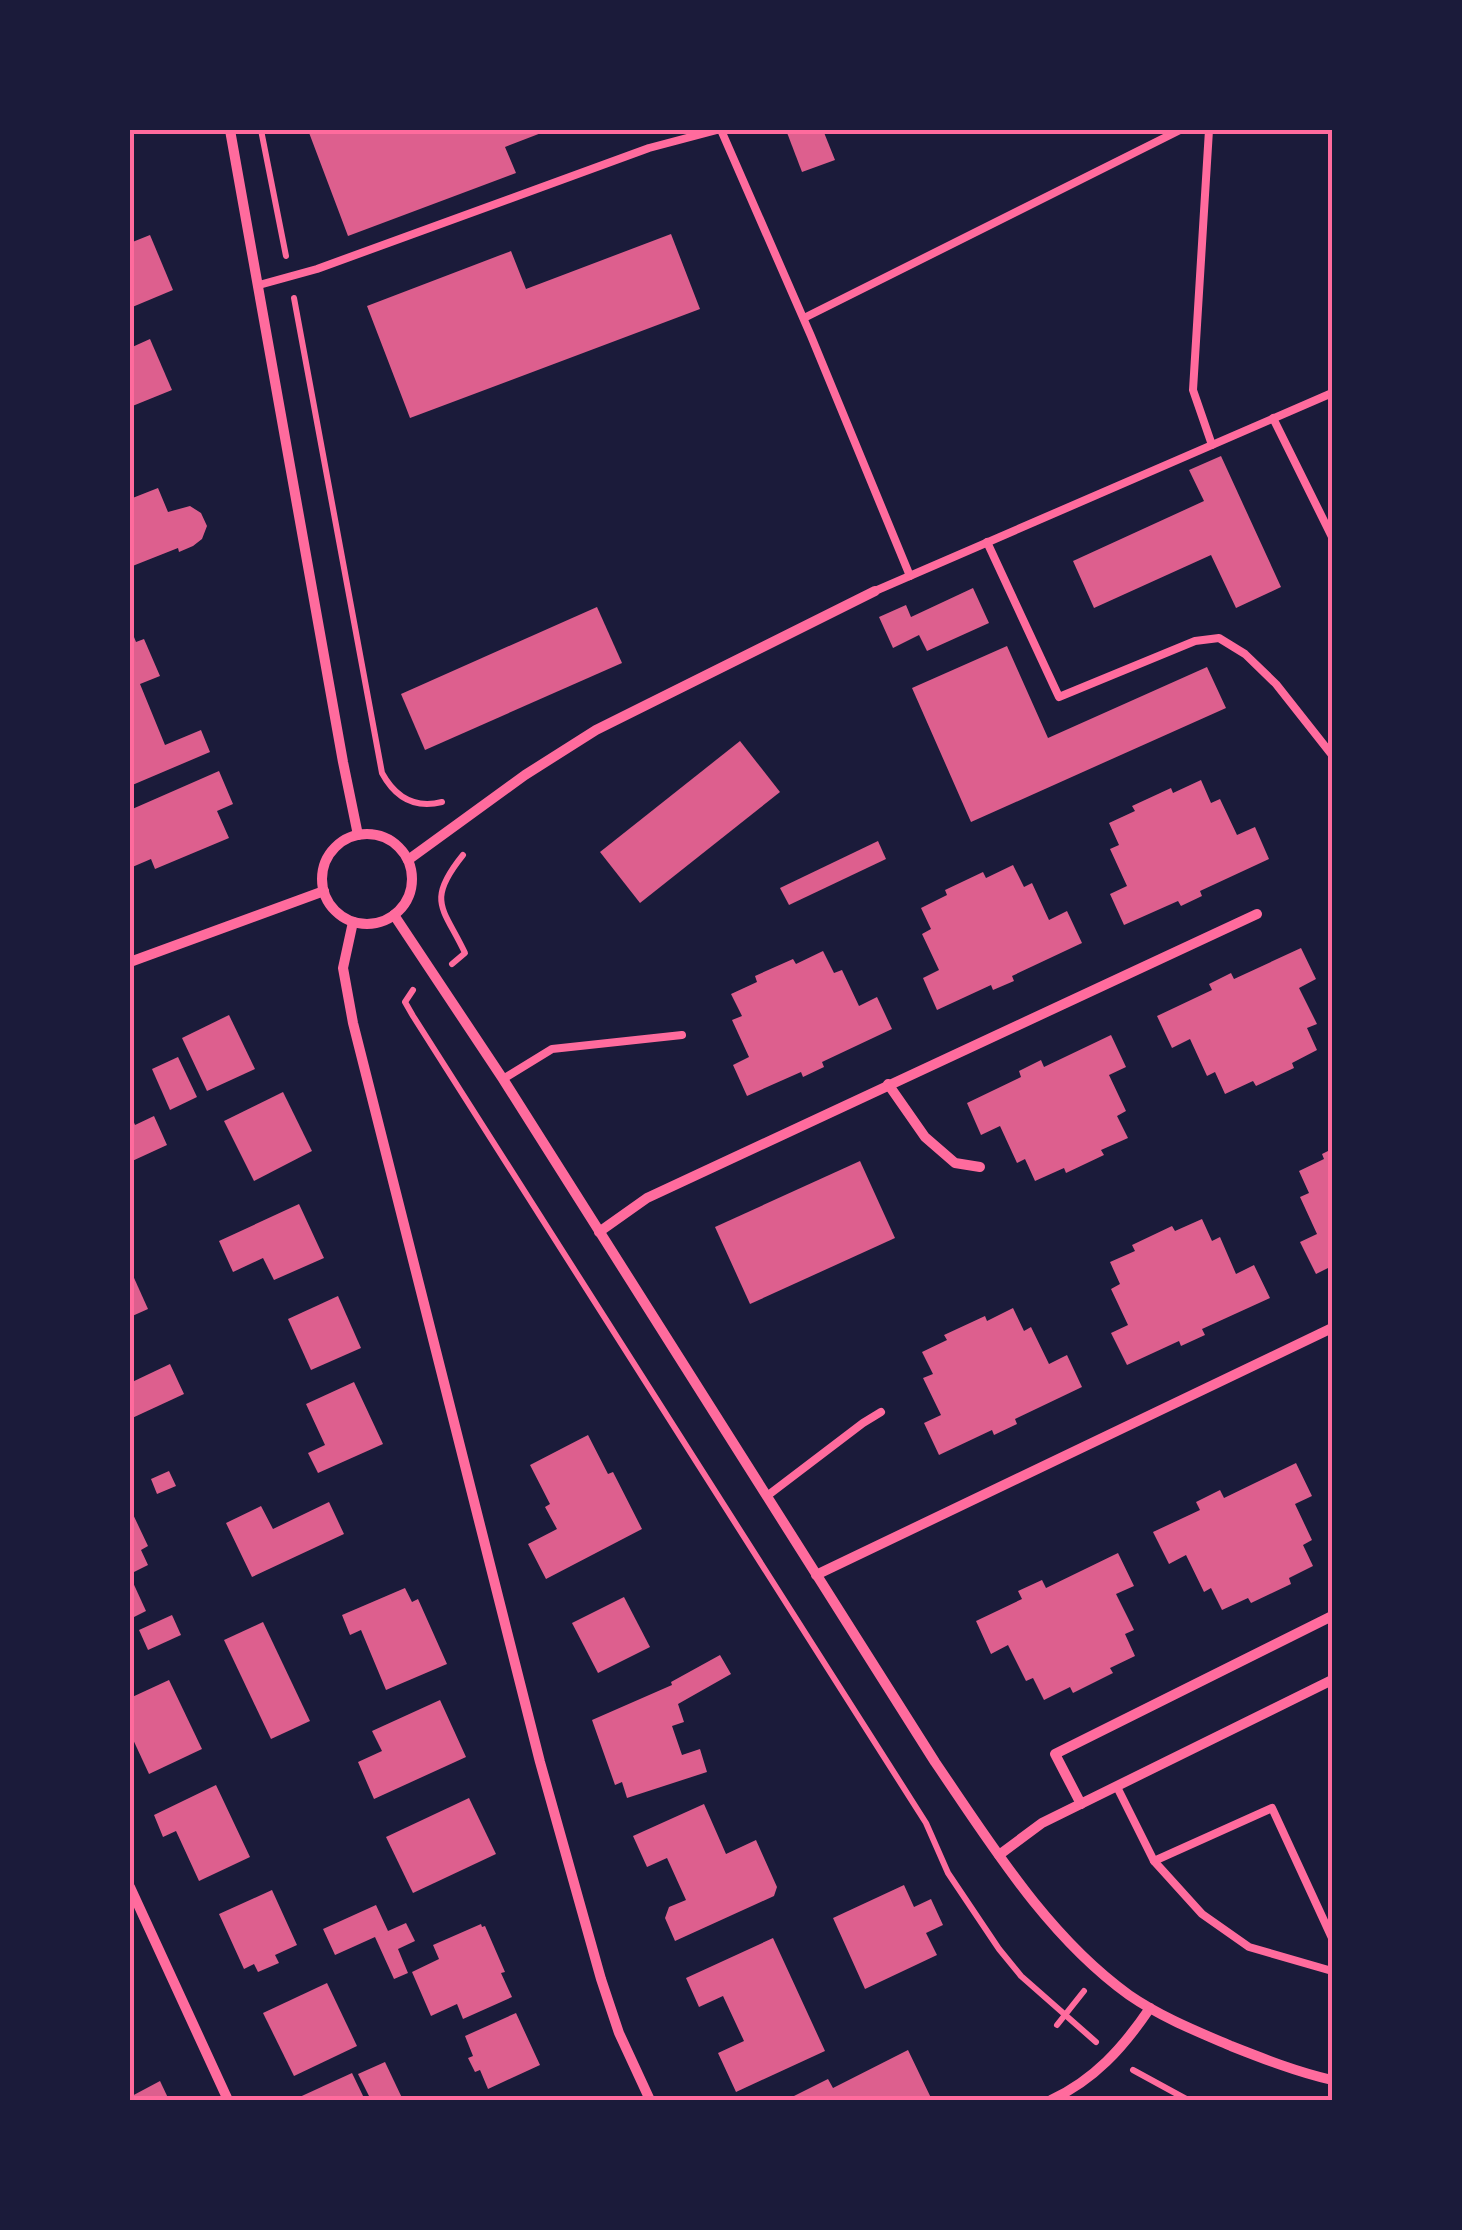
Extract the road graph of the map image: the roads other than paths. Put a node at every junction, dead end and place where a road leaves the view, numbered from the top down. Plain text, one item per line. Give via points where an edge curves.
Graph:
1 (230, 130) edge
2 (719, 130) edge
3 (1180, 130) edge
4 (1209, 130) edge
5 (258, 285) junction
6 (804, 318) junction
7 (1332, 393) edge
8 (1273, 418) junction
9 (1212, 444) junction
10 (1332, 536) edge
11 (987, 542) junction
12 (910, 576) junction
13 (875, 591) joint
14 (1332, 755) edge
15 (358, 835) junction
16 (408, 860) junction
17 (324, 891) junction
18 (1257, 914) dead end
19 (394, 915) junction
20 (353, 922) junction
21 (130, 962) edge
22 (682, 1034) dead end
23 (503, 1080) junction
24 (888, 1084) junction
25 (980, 1167) dead end
26 (599, 1232) junction
27 (1332, 1328) edge
28 (882, 1412) dead end
29 (766, 1496) junction
30 (816, 1575) junction
31 (1332, 1616) edge
32 (1332, 1680) edge
33 (1117, 1787) junction
34 (1081, 1804) junction
35 (999, 1855) junction
36 (1154, 1862) junction
37 (130, 1887) edge
38 (1332, 1938) edge
39 (1332, 1971) edge
40 (1150, 2008) junction
41 (1332, 2080) edge
42 (228, 2100) edge
43 (650, 2100) edge
44 (1051, 2100) edge

1 - 5 street
2 - 5 lane via 648,148
2 - 6 lane
3 - 6 lane
4 - 9 lane via 1193,390
5 - 15 street
6 - 12 lane
7 - 8 lane
8 - 9 lane
8 - 10 lane
9 - 11 lane
11 - 12 lane
11 - 14 lane via 1060,697 1195,641 1219,638 1276,684
12 - 13 lane
13 - 16 street via 596,730
15 - 16 street via 387,839
15 - 17 street via 329,856
16 - 19 street via 411,890
17 - 20 street via 334,910
17 - 21 street
18 - 24 street
19 - 20 street
19 - 23 street
20 - 43 street via 344,968 358,1042 545,1781 609,2006
22 - 23 lane via 552,1049
23 - 26 street
24 - 25 street via 925,1137 955,1163
24 - 26 street via 647,1198
26 - 29 street
27 - 30 street
28 - 29 lane
29 - 30 street
30 - 35 street
31 - 34 street via 1054,1754
32 - 33 street
33 - 34 street
33 - 36 lane
34 - 35 street
35 - 40 street via 1055,1926
36 - 38 lane via 1272,1808
36 - 39 lane via 1202,1914 1249,1946
37 - 42 street
40 - 41 street via 1255,2055
40 - 44 street via 1091,2077

